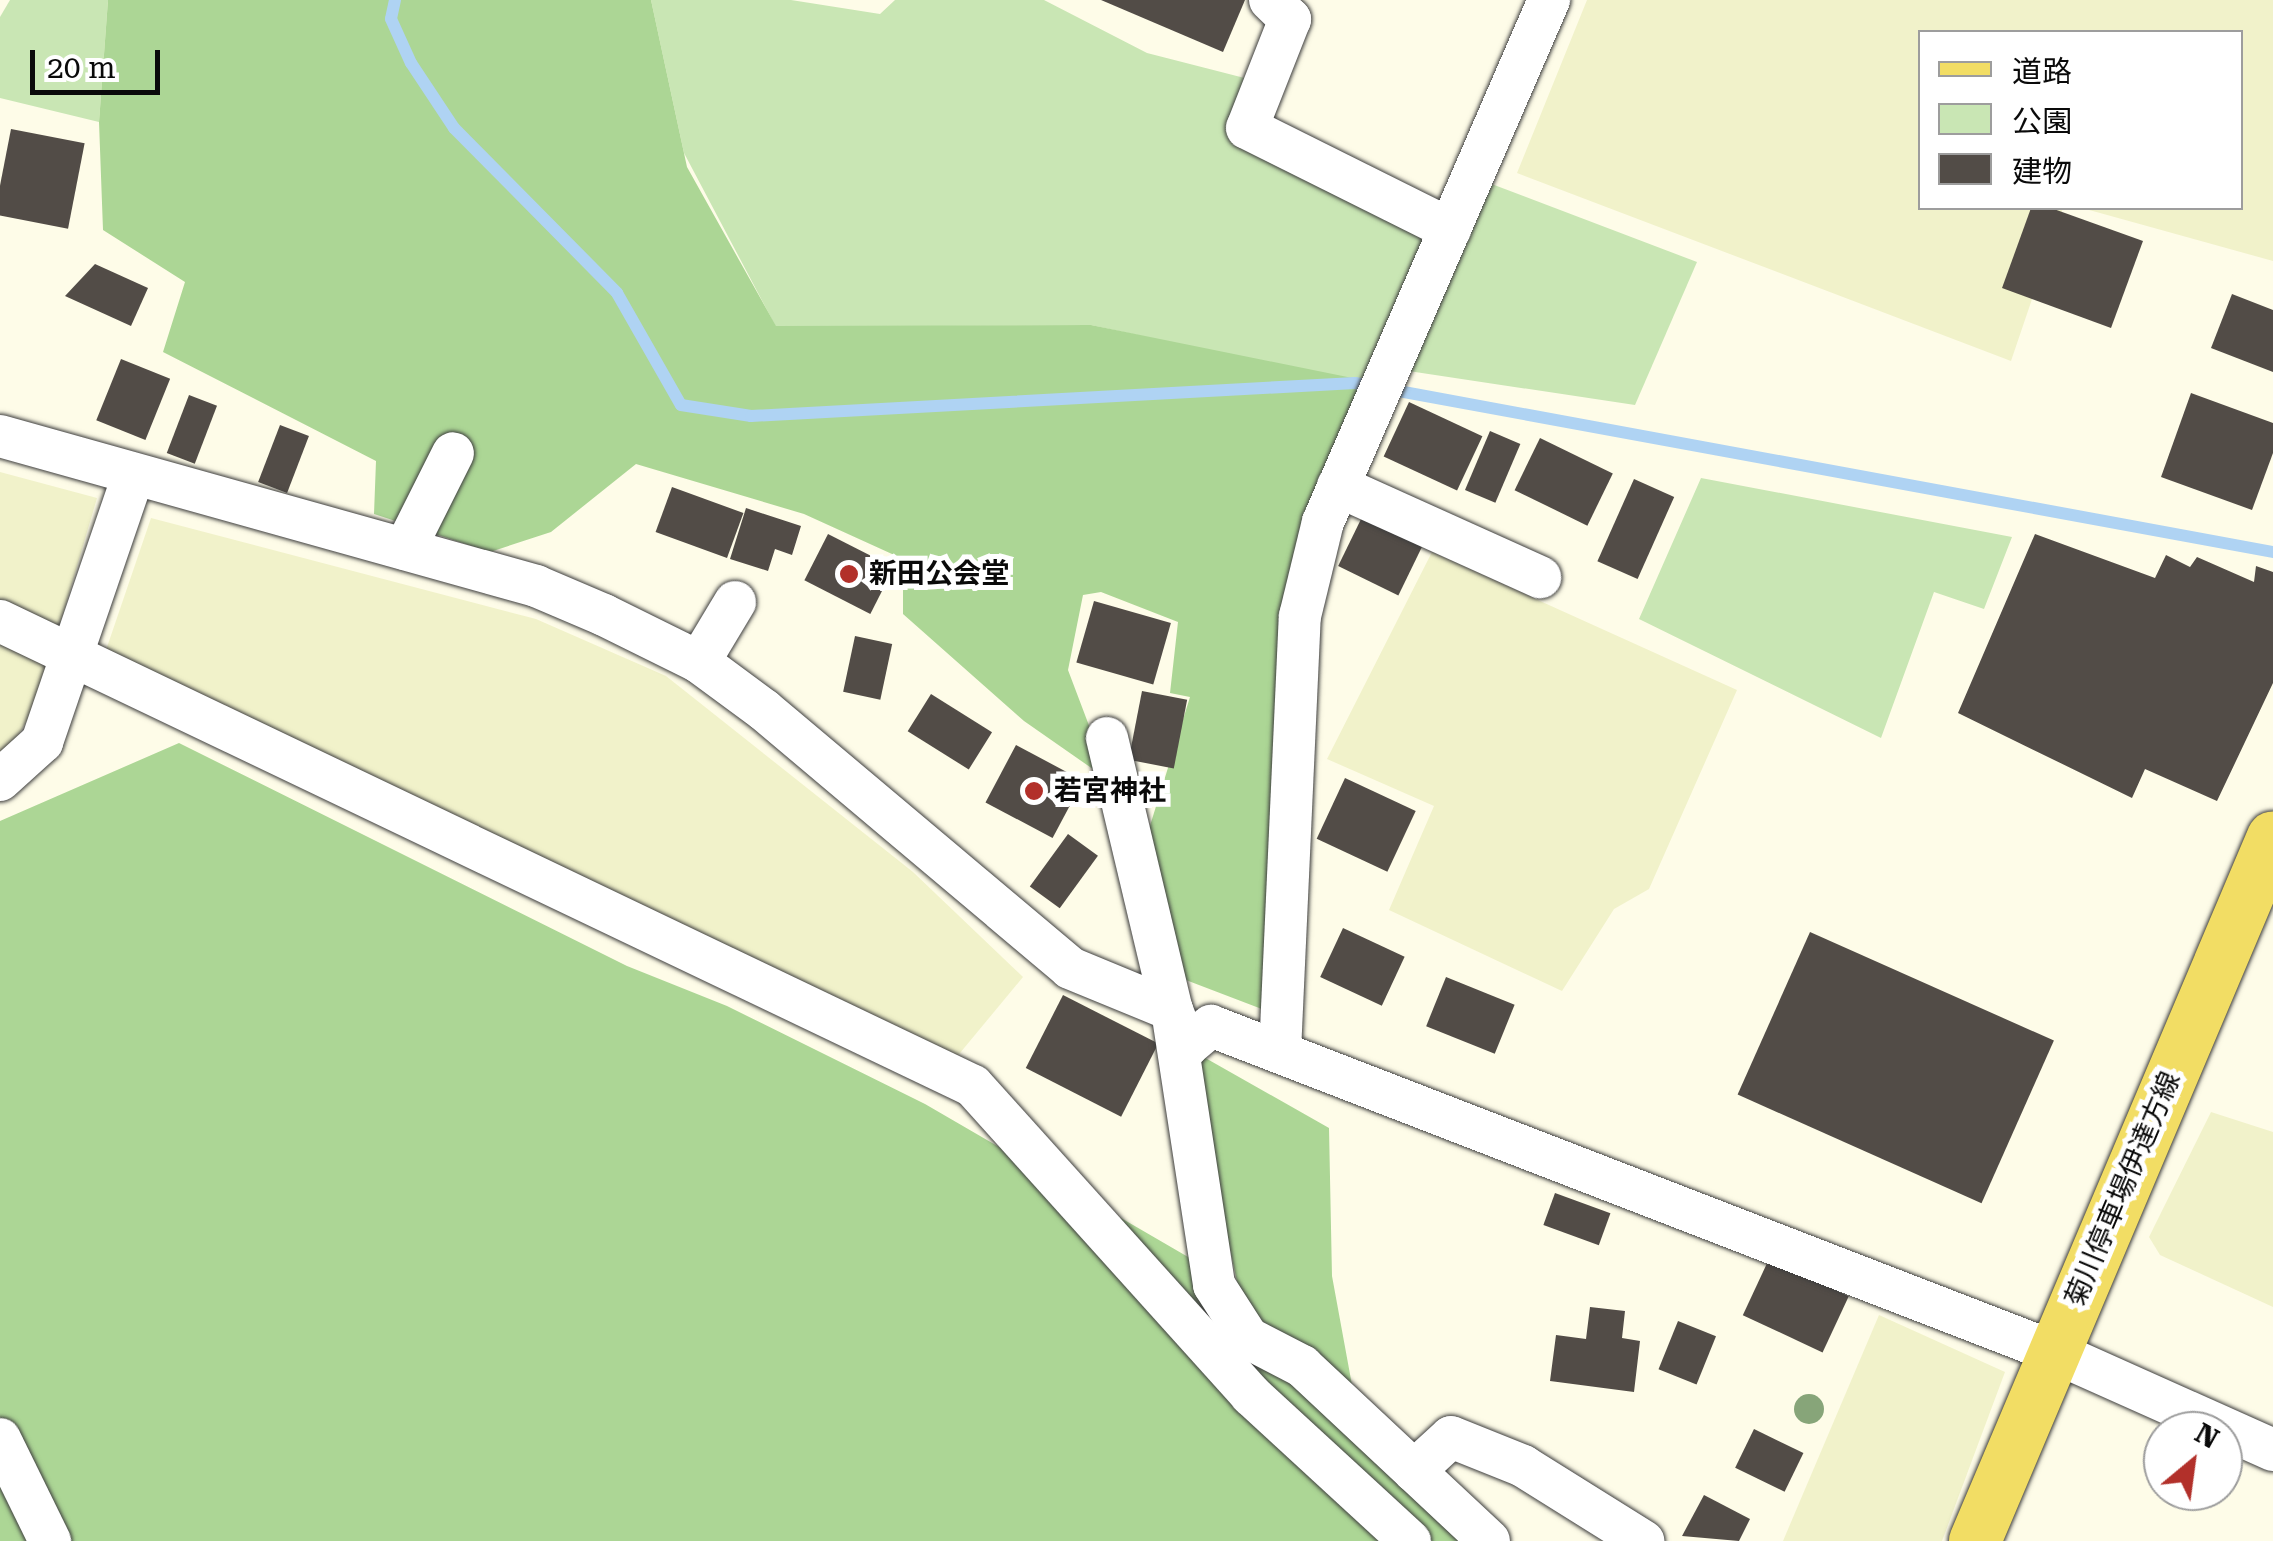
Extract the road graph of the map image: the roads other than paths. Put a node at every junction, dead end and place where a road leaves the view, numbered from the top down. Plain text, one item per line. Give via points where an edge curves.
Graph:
1 (1270, 0) edge
2 (1549, 0) edge
3 (1450, 229) junction
4 (0, 436) edge
5 (453, 454) dead end
6 (134, 474) junction
7 (1338, 486) junction
8 (405, 549) junction
9 (1540, 577) dead end
10 (734, 602) dead end
11 (0, 621) edge
12 (71, 656) junction
13 (698, 662) junction
14 (1107, 738) dead end
15 (0, 780) edge
16 (2273, 837) edge
17 (1172, 1010) junction
18 (1280, 1052) junction
19 (2054, 1352) junction
20 (0, 1439) edge
21 (2273, 1450) edge
22 (1414, 1471) junction
23 (1579, 1501) junction
24 (50, 1541) edge
25 (1410, 1541) edge
26 (1489, 1541) edge
27 (1595, 1541) edge
28 (1644, 1541) edge
29 (1975, 1541) edge

1 - 3 street via 1290,18 1247,128
2 - 3 street
3 - 7 street
4 - 6 street
5 - 8 street
6 - 8 street
6 - 12 street
7 - 9 street
7 - 18 street via 1300,616
8 - 13 street via 536,586
10 - 13 street
11 - 12 street
12 - 15 street via 42,742
12 - 25 street via 973,1086 1252,1395
13 - 17 street via 1070,968
14 - 17 street
16 - 19 main road, 菊川停車場伊達方線
17 - 18 street via 1186,1046 1211,1026
17 - 22 street via 1214,1285 1248,1338 1302,1366
18 - 19 street
19 - 21 street
19 - 29 main road, 菊川停車場伊達方線
20 - 24 street
22 - 23 street via 1452,1437 1523,1466
22 - 26 street
23 - 27 street
23 - 28 street

